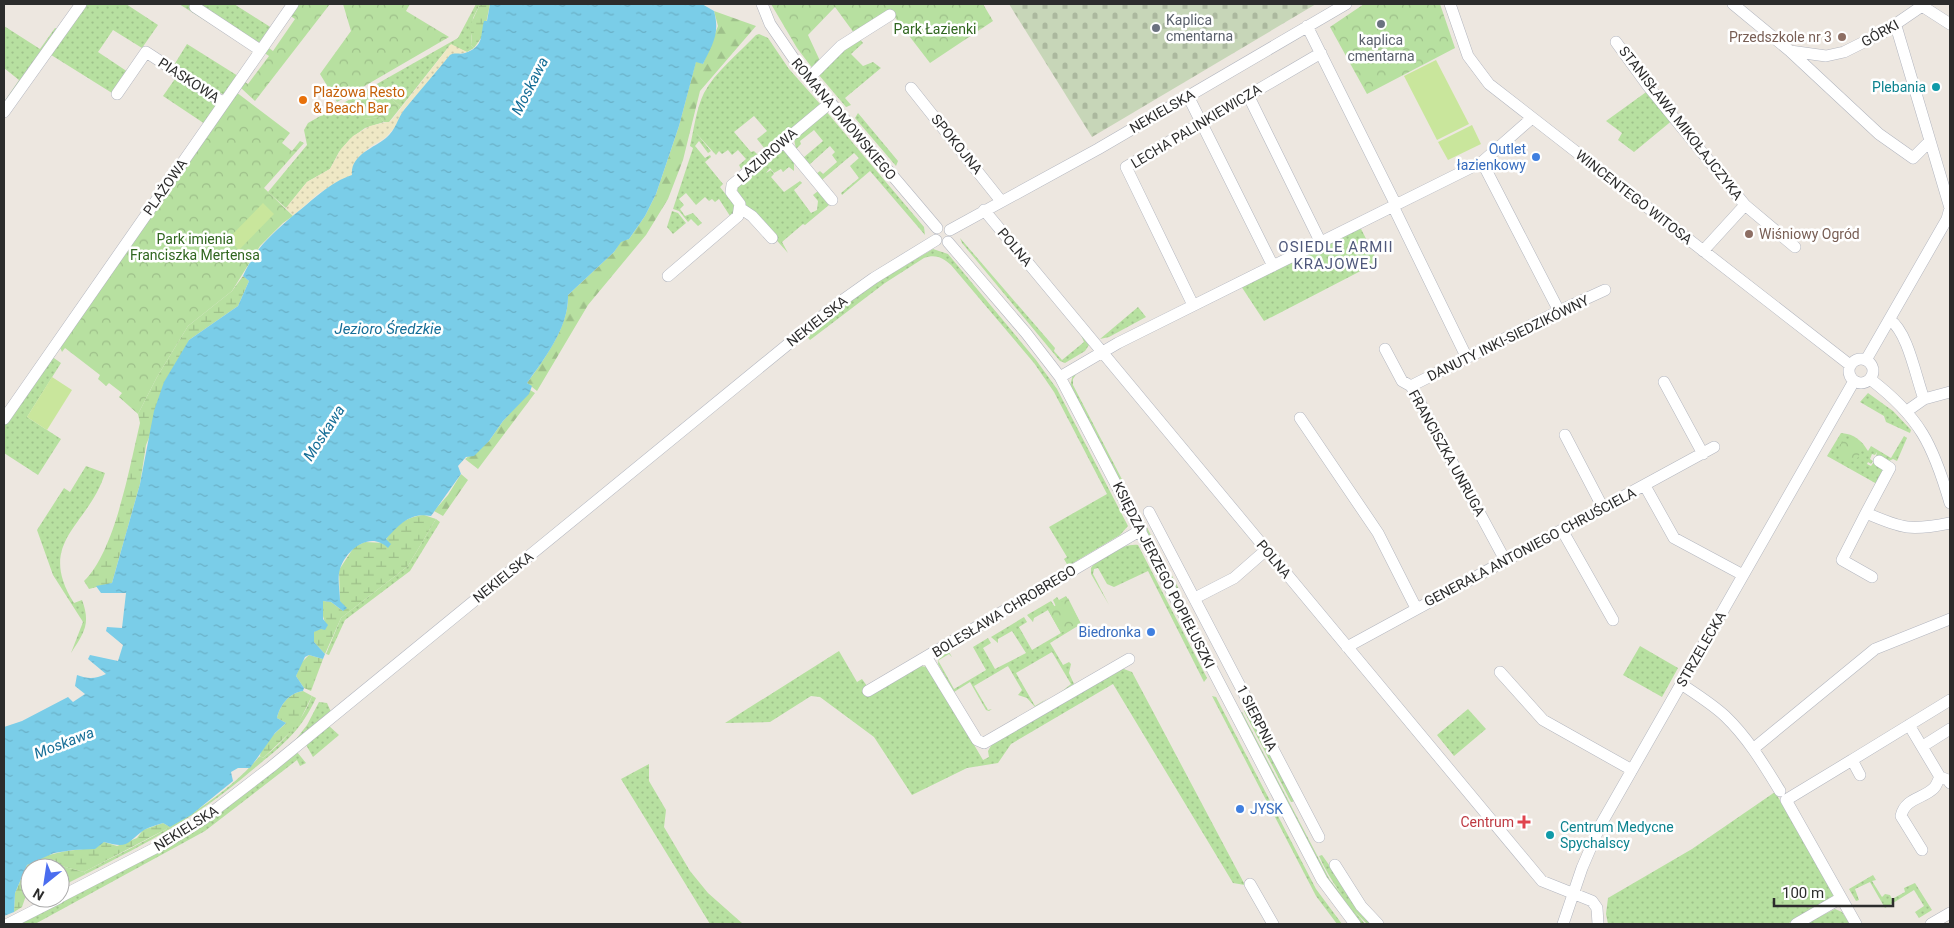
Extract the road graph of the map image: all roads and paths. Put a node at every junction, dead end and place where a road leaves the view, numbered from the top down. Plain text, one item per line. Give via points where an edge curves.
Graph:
1 (81, 4) edge
2 (292, 4) edge
3 (762, 4) edge
4 (1346, 4) edge
5 (1450, 4) edge
6 (1733, 4) edge
7 (1923, 5) edge
8 (195, 7) dead end
9 (890, 15) dead end
10 (1950, 24) edge
11 (1307, 26) junction
12 (1896, 26) junction
13 (1616, 42) dead end
14 (260, 50) junction
15 (1790, 51) junction
16 (1321, 53) junction
17 (809, 78) junction
18 (911, 88) dead end
19 (117, 94) dead end
20 (1248, 95) junction
21 (1188, 96) junction
22 (830, 102) junction
23 (224, 103) junction
24 (4, 112) edge
25 (1532, 118) junction
26 (1202, 122) junction
27 (783, 141) junction
28 (1930, 141) junction
29 (1482, 162) junction
30 (832, 200) dead end
31 (1001, 201) junction
32 (1745, 205) junction
33 (1394, 206) junction
34 (740, 208) junction
35 (984, 210) junction
36 (1949, 221) edge
37 (936, 234) junction
38 (949, 236) junction
39 (772, 238) dead end
40 (1321, 243) junction
41 (1795, 247) dead end
42 (1704, 251) junction
43 (1273, 266) junction
44 (668, 276) dead end
45 (1605, 290) dead end
46 (1193, 305) junction
47 (1559, 311) junction
48 (1890, 320) junction
49 (1385, 349) dead end
50 (1102, 352) junction
51 (1466, 356) junction
52 (1866, 360) junction
53 (1850, 365) junction
54 (1060, 377) junction
55 (1870, 379) junction
56 (1854, 381) junction
57 (1664, 382) dead end
58 (1411, 386) junction
59 (1950, 392) edge
60 (1924, 399) junction
61 (1907, 411) junction
62 (1300, 418) dead end
63 (4, 419) edge
64 (1565, 435) dead end
65 (1714, 447) dead end
66 (1703, 454) junction
67 (1879, 461) dead end
68 (1645, 486) junction
69 (1949, 496) edge
70 (1603, 508) junction
71 (1149, 512) dead end
72 (1866, 513) junction
73 (1950, 524) edge
74 (1141, 530) junction
75 (1562, 530) junction
76 (1266, 550) junction
77 (1505, 560) junction
78 (1743, 575) junction
79 (1872, 577) dead end
80 (1195, 598) junction
81 (1416, 608) junction
82 (1613, 620) dead end
83 (1950, 620) edge
84 (1347, 647) junction
85 (926, 658) junction
86 (1129, 659) dead end
87 (1500, 672) dead end
88 (1681, 684) junction
89 (868, 691) dead end
90 (1950, 700) edge
91 (1909, 725) junction
92 (1950, 729) edge
93 (1923, 746) junction
94 (1753, 749) junction
95 (1852, 760) junction
96 (1632, 770) junction
97 (1860, 775) dead end
98 (1940, 777) junction
99 (1950, 783) edge
100 (1783, 796) junction
101 (1319, 837) dead end
102 (1922, 850) dead end
103 (1335, 866) dead end
104 (1250, 884) dead end
105 (70, 892) edge
106 (1573, 894) junction
107 (1841, 898) junction
108 (39, 908) edge
109 (1950, 912) edge
110 (8, 924) edge
111 (1273, 924) edge
112 (1355, 924) edge
113 (1378, 924) edge
114 (1563, 924) edge
115 (1598, 924) edge
116 (1796, 924) edge
117 (1856, 924) edge
118 (1931, 924) edge

1 - 24 street
2 - 14 street, PLAŻOWA
3 - 17 street, ROMANA DMOWSKIEGO via 784,46
4 - 11 street, NEKIELSKA
5 - 25 street, WINCENTEGO WITOSA via 1468,56 1489,84
6 - 15 street
7 - 10 street
7 - 12 street, GÓRKI
8 - 14 street
9 - 17 street via 847,42
11 - 16 street
11 - 21 street, NEKIELSKA
12 - 15 street, GÓRKI via 1844,52 1826,56
12 - 28 street
13 - 32 street, STANISŁAWA MIKOŁAJCZYKA
14 - 23 street, PLAŻOWA
15 - 28 street via 1879,134 1913,158
16 - 20 street, LECHA PALINKIEWICZA
16 - 33 street
17 - 22 street, ROMANA DMOWSKIEGO
18 - 31 street, SPOKOJNA
19 - 23 street, PIASKOWA via 146,52
20 - 26 street, LECHA PALINKIEWICZA
20 - 40 street
21 - 26 street
21 - 31 street, NEKIELSKA
22 - 27 street, LAZUROWA
22 - 37 street, ROMANA DMOWSKIEGO
23 - 63 street, PLAŻOWA
25 - 29 street
25 - 42 street, WINCENTEGO WITOSA
26 - 43 street
26 - 46 street, LECHA PALINKIEWICZA via 1126,166
27 - 30 street
27 - 34 street, LAZUROWA via 732,185 731,192
28 - 36 street via 1950,208
29 - 33 street
29 - 47 street
31 - 35 street, NEKIELSKA
32 - 41 street, STANISŁAWA MIKOŁAJCZYKA
32 - 42 street, STANISŁAWA MIKOŁAJCZYKA
33 - 40 street
33 - 51 street
34 - 39 street
34 - 44 street via 736,218
35 - 38 street, NEKIELSKA
35 - 50 street, POLNA
36 - 48 street
37 - 38 street via 940,243
37 - 105 street, NEKIELSKA via 836,305 202,820
38 - 54 street, KSIĘDZA JERZEGO POPIEŁUSZKI
40 - 43 street
42 - 53 street, WINCENTEGO WITOSA
43 - 46 street
45 - 47 street, DANUTY INKI-SIEDZIKÓWNY
46 - 50 street
47 - 51 street, DANUTY INKI-SIEDZIKÓWNY
48 - 52 street
48 - 60 street via 1898,325
49 - 58 street, FRANCISZKA UNRUGA via 1402,381
50 - 54 street
50 - 76 street, POLNA
51 - 58 street, DANUTY INKI-SIEDZIKÓWNY
52 - 53 street via 1856,360
52 - 55 street via 1873,369
53 - 56 street
54 - 74 street, KSIĘDZA JERZEGO POPIEŁUSZKI
55 - 56 street via 1860,383
55 - 61 street
56 - 78 street, STRZELECKA
57 - 66 street
58 - 77 street, FRANCISZKA UNRUGA
59 - 60 street
60 - 61 street
61 - 69 street via 1928,439
62 - 81 street via 1378,533
64 - 70 street
65 - 66 street, GENERAŁA ANTONIEGO CHRUŚCIELA
66 - 68 street, GENERAŁA ANTONIEGO CHRUŚCIELA
67 - 72 street via 1890,468
68 - 70 street, GENERAŁA ANTONIEGO CHRUŚCIELA
68 - 78 street via 1674,538
70 - 75 street, GENERAŁA ANTONIEGO CHRUŚCIELA
71 - 80 street, 1 SIERPNIA
72 - 73 street via 1890,524 1916,529
72 - 79 street via 1842,560
74 - 85 street, BOLESŁAWA CHROBREGO
74 - 112 street, KSIĘDZA JERZEGO POPIEŁUSZKI via 1322,880
75 - 77 street, GENERAŁA ANTONIEGO CHRUŚCIELA
75 - 82 street
76 - 80 street via 1234,578
76 - 84 street, POLNA
77 - 81 street, GENERAŁA ANTONIEGO CHRUŚCIELA
78 - 88 street, STRZELECKA
80 - 101 street, 1 SIERPNIA
81 - 84 street, GENERAŁA ANTONIEGO CHRUŚCIELA
83 - 94 street via 1875,649
84 - 106 street, POLNA via 1542,881
85 - 86 street via 977,740 982,743
85 - 89 street, BOLESŁAWA CHROBREGO
87 - 96 street via 1543,720
88 - 94 street via 1724,715
88 - 96 street, STRZELECKA
90 - 91 street
91 - 93 street
91 - 95 street
92 - 93 street
93 - 98 street
94 - 100 street
95 - 97 street
95 - 100 street
96 - 106 street, STRZELECKA via 1600,826
98 - 99 street
98 - 102 street via 1934,788 1902,808 1901,816
100 - 107 street
103 - 113 street via 1361,906
104 - 111 street
106 - 114 street, STRZELECKA
106 - 115 street, POLNA via 1592,901 1598,908
107 - 116 street
107 - 117 street
108 - 110 street, NEKIELSKA
109 - 118 street

